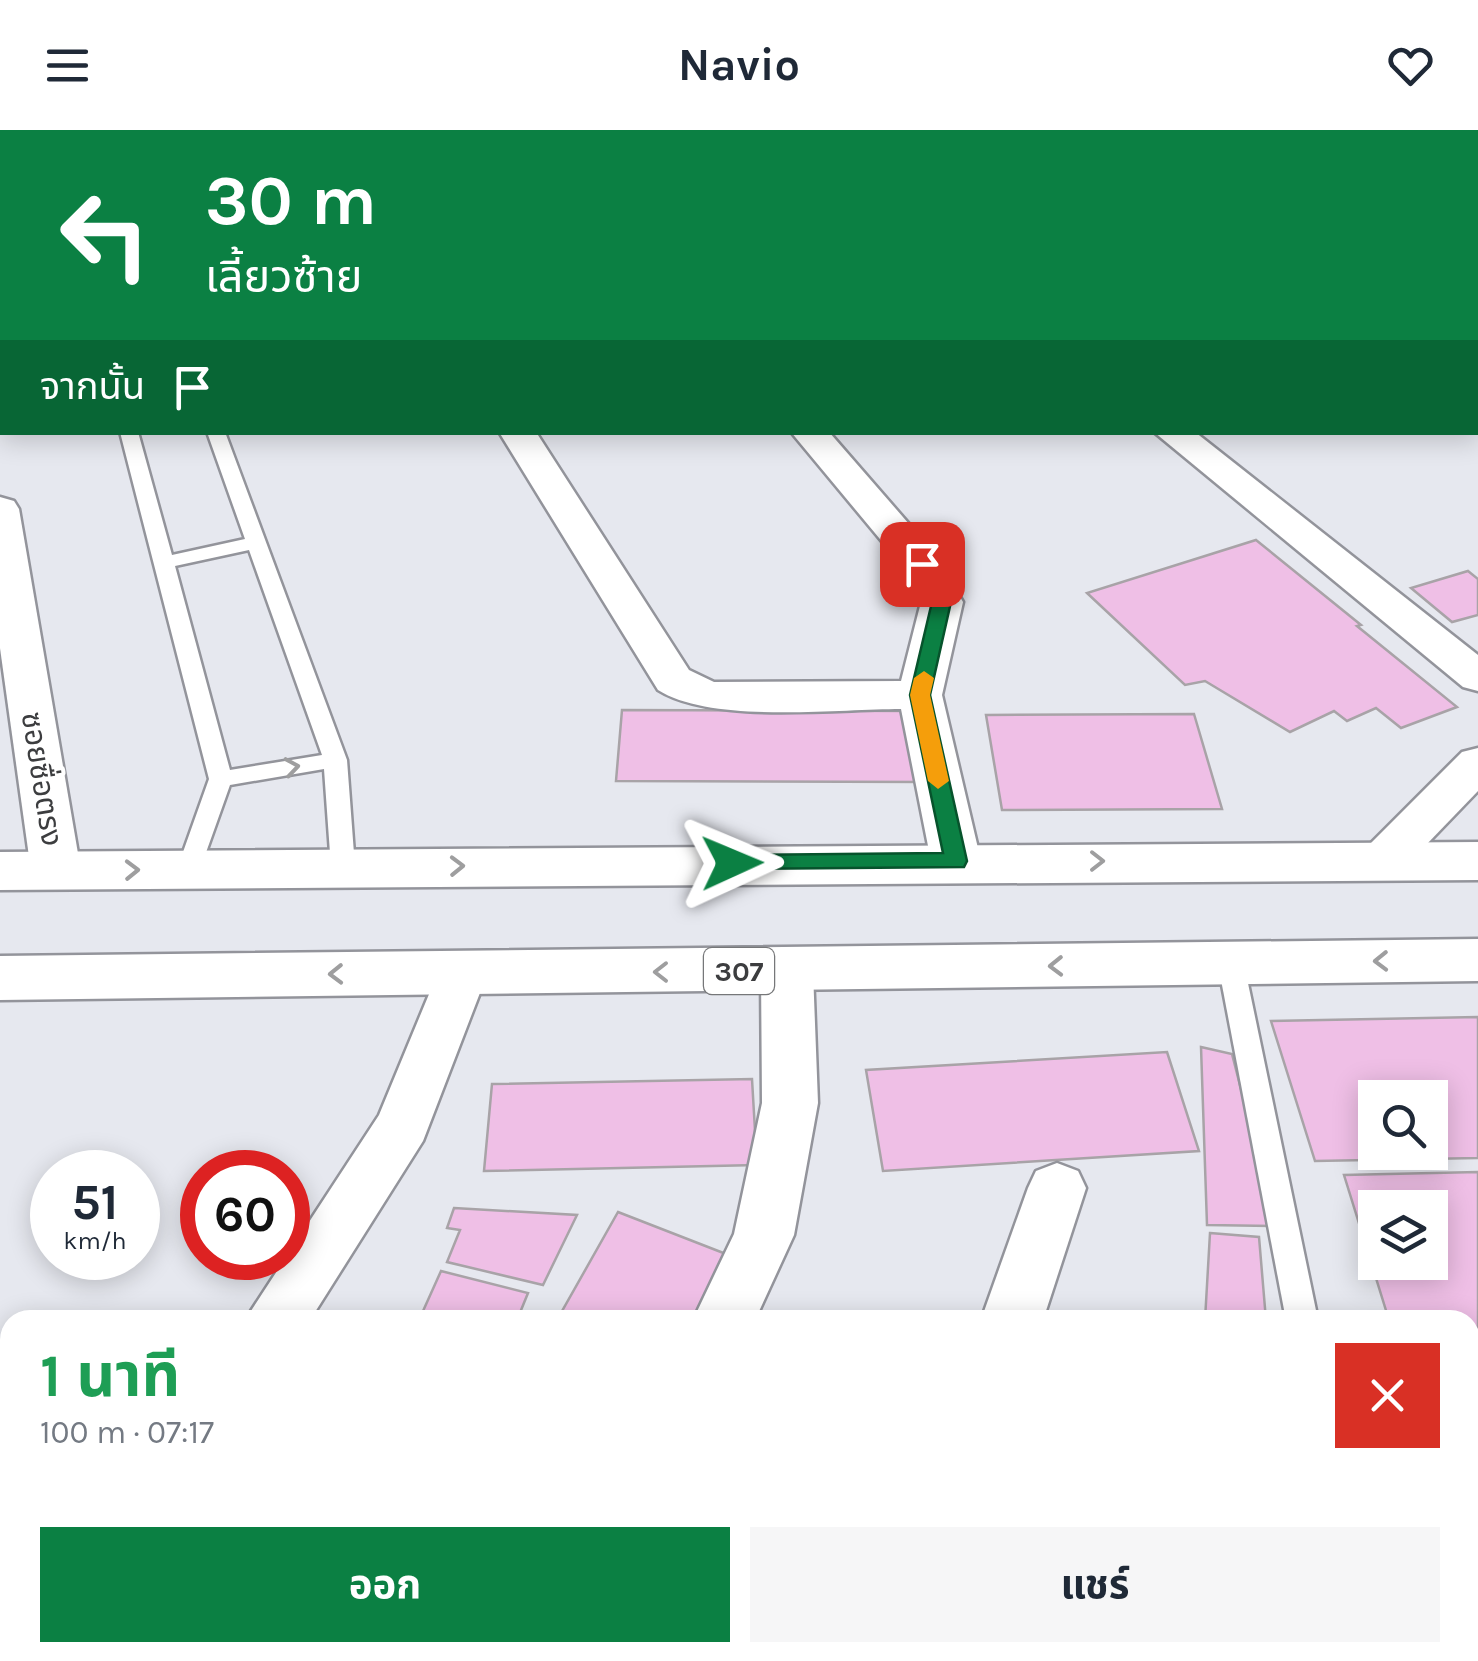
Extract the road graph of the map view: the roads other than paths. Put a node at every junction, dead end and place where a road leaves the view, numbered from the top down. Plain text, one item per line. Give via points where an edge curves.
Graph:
1 (129, 435) edge
2 (217, 435) edge
3 (519, 435) edge
4 (811, 435) edge
5 (1176, 435) edge
6 (0, 509) edge
7 (256, 542) junction
8 (164, 563) junction
9 (1478, 676) edge
10 (920, 695) junction
11 (335, 760) junction
12 (1478, 763) edge
13 (221, 778) junction
14 (956, 861) junction
15 (1382, 861) junction
16 (1478, 861) edge
17 (343, 867) junction
18 (189, 869) junction
19 (0, 870) edge
20 (56, 870) junction
21 (1478, 960) edge
22 (1231, 964) junction
23 (787, 971) junction
24 (462, 972) junction
25 (0, 978) edge
26 (1057, 1188) dead end
27 (283, 1310) edge
28 (729, 1310) edge
29 (1015, 1310) edge
30 (1300, 1310) edge

1 - 8 lane
2 - 7 lane
3 - 10 street via 673,680 688,690 714,696
4 - 10 street via 922,564 942,602
5 - 9 street
6 - 20 street, ซอยซื่อตรง
7 - 8 lane
7 - 11 lane
8 - 13 lane
10 - 14 street
13 -> 11 lane
11 - 17 lane
12 - 15 street
13 - 18 lane
14 -> 15 main road
17 -> 14 main road
15 - 16 main road
17 - 18 main road
20 -> 18 main road
19 - 20 main road
21 -> 22 main road, 307
22 -> 23 main road, 307
22 - 30 lane
23 -> 24 main road, 307
23 - 28 street via 790,1104 764,1235
24 -> 25 main road, 307
24 - 27 street via 404,1125
26 - 29 street

